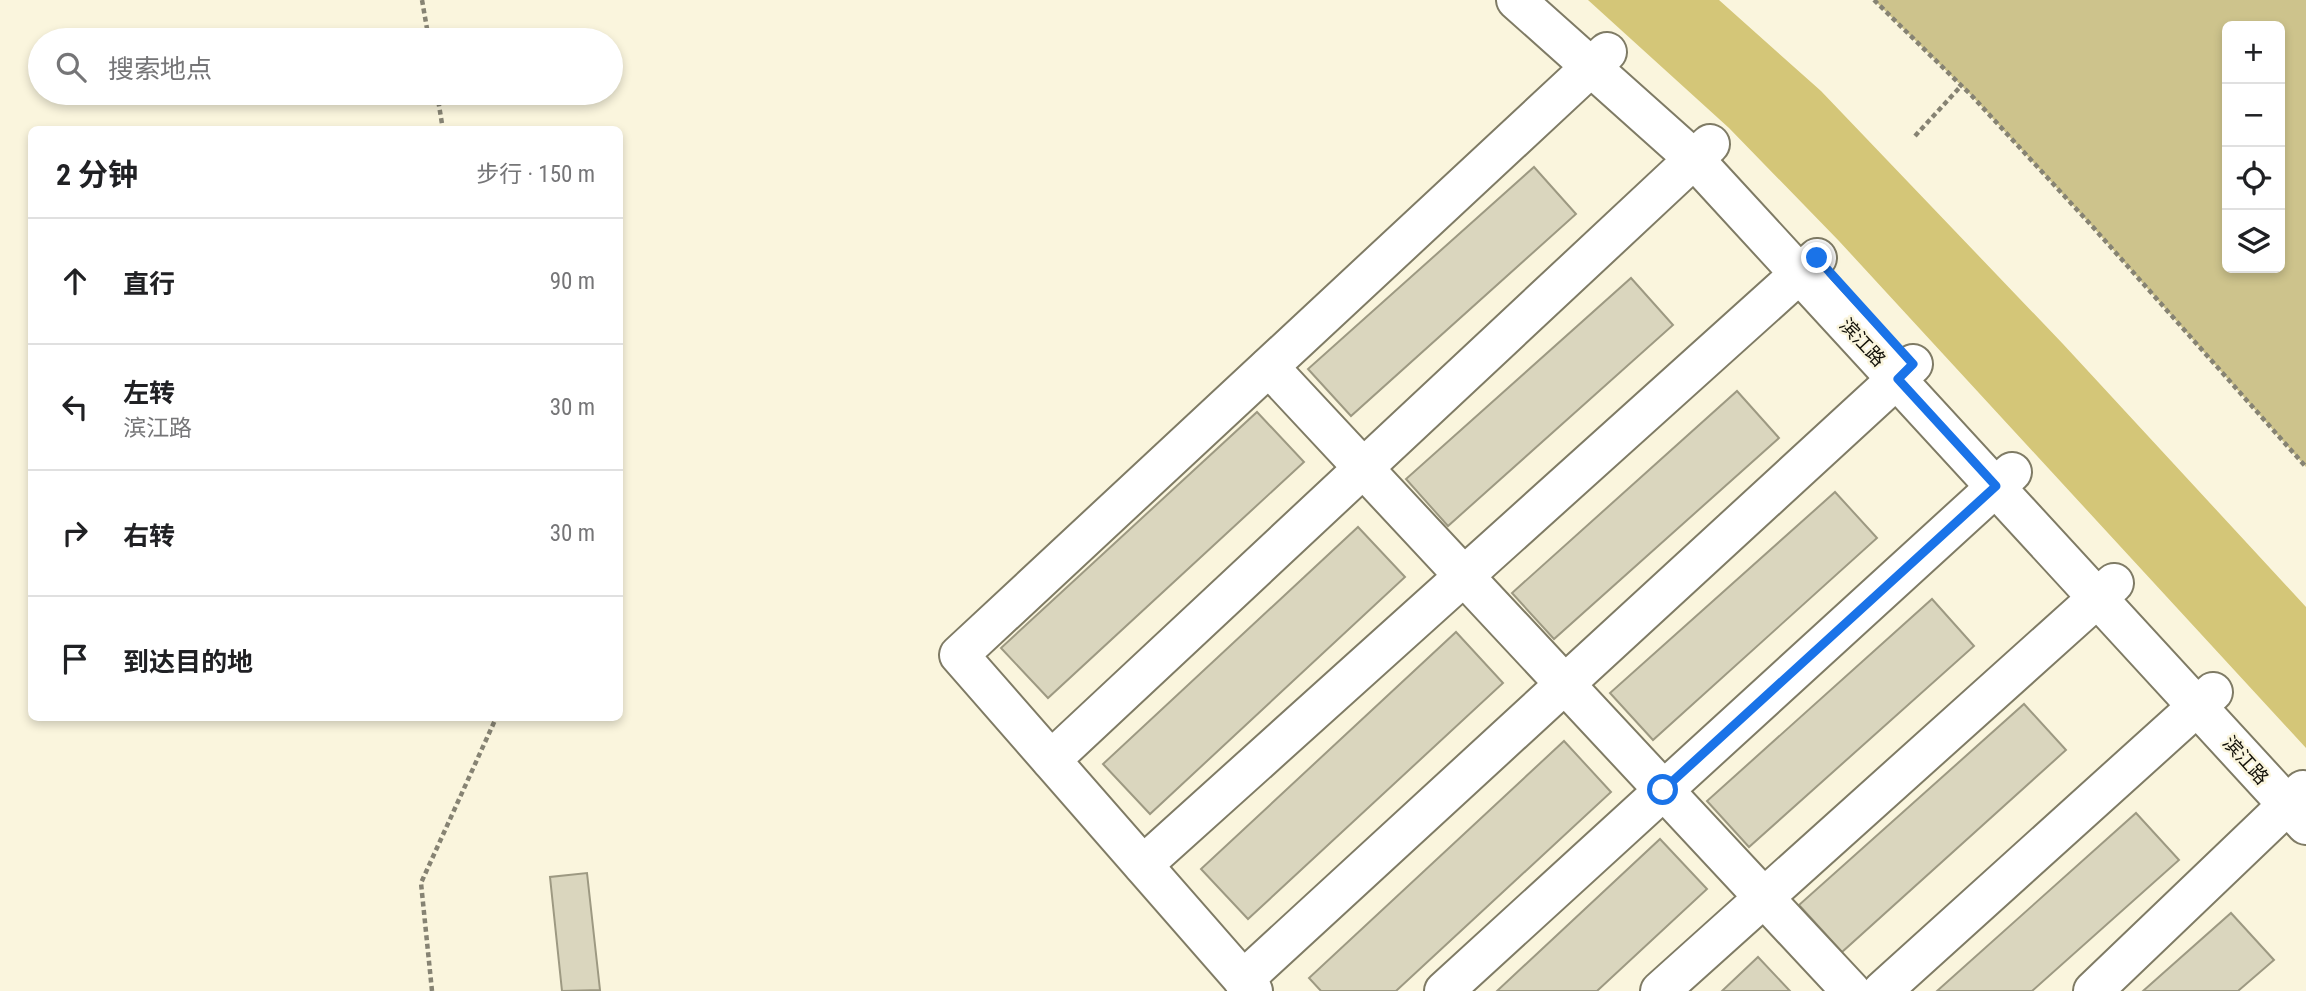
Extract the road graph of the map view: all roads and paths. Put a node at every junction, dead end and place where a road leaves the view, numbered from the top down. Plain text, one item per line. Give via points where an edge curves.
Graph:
1 (422, 0) edge
2 (1516, 0) edge
3 (1550, 0) edge
4 (1874, 0) edge
5 (427, 28) edge
6 (1599, 59) junction
7 (1961, 86) junction
8 (439, 105) edge
9 (442, 126) edge
10 (1915, 136) dead end
11 (1702, 152) junction
12 (1809, 266) junction
13 (1269, 367) junction
14 (1905, 371) junction
15 (2306, 467) edge
16 (1363, 468) junction
17 (2004, 479) junction
18 (1464, 576) junction
19 (2106, 590) junction
20 (1564, 684) junction
21 (2205, 699) junction
22 (495, 721) edge
23 (1051, 760) junction
24 (1663, 790) junction
25 (2301, 804) edge
26 (1143, 865) junction
27 (1764, 898) junction
28 (1248, 985) edge
29 (432, 991) edge
30 (1444, 991) edge
31 (1660, 991) edge
32 (1850, 991) edge
33 (1882, 991) edge
34 (2093, 991) edge

1 - 5 path
2 - 6 street
3 - 6 street
4 - 7 path
6 - 11 street
6 - 13 street
7 - 10 path
7 - 15 path
8 - 9 path
11 - 12 street
11 - 16 street
12 - 14 street
12 - 18 street
13 - 16 street
13 - 23 street via 959,655
14 - 17 street
14 - 20 street
16 - 18 street
16 - 23 street
17 - 19 street
17 - 24 street
18 - 20 street
18 - 26 street
19 - 21 street
19 - 27 street
20 - 24 street
20 - 28 street
21 - 25 street
21 - 33 street
22 - 29 path via 421,883
23 - 26 street
24 - 27 street
24 - 30 street
25 - 34 street
26 - 28 street
27 - 31 street
27 - 32 street

